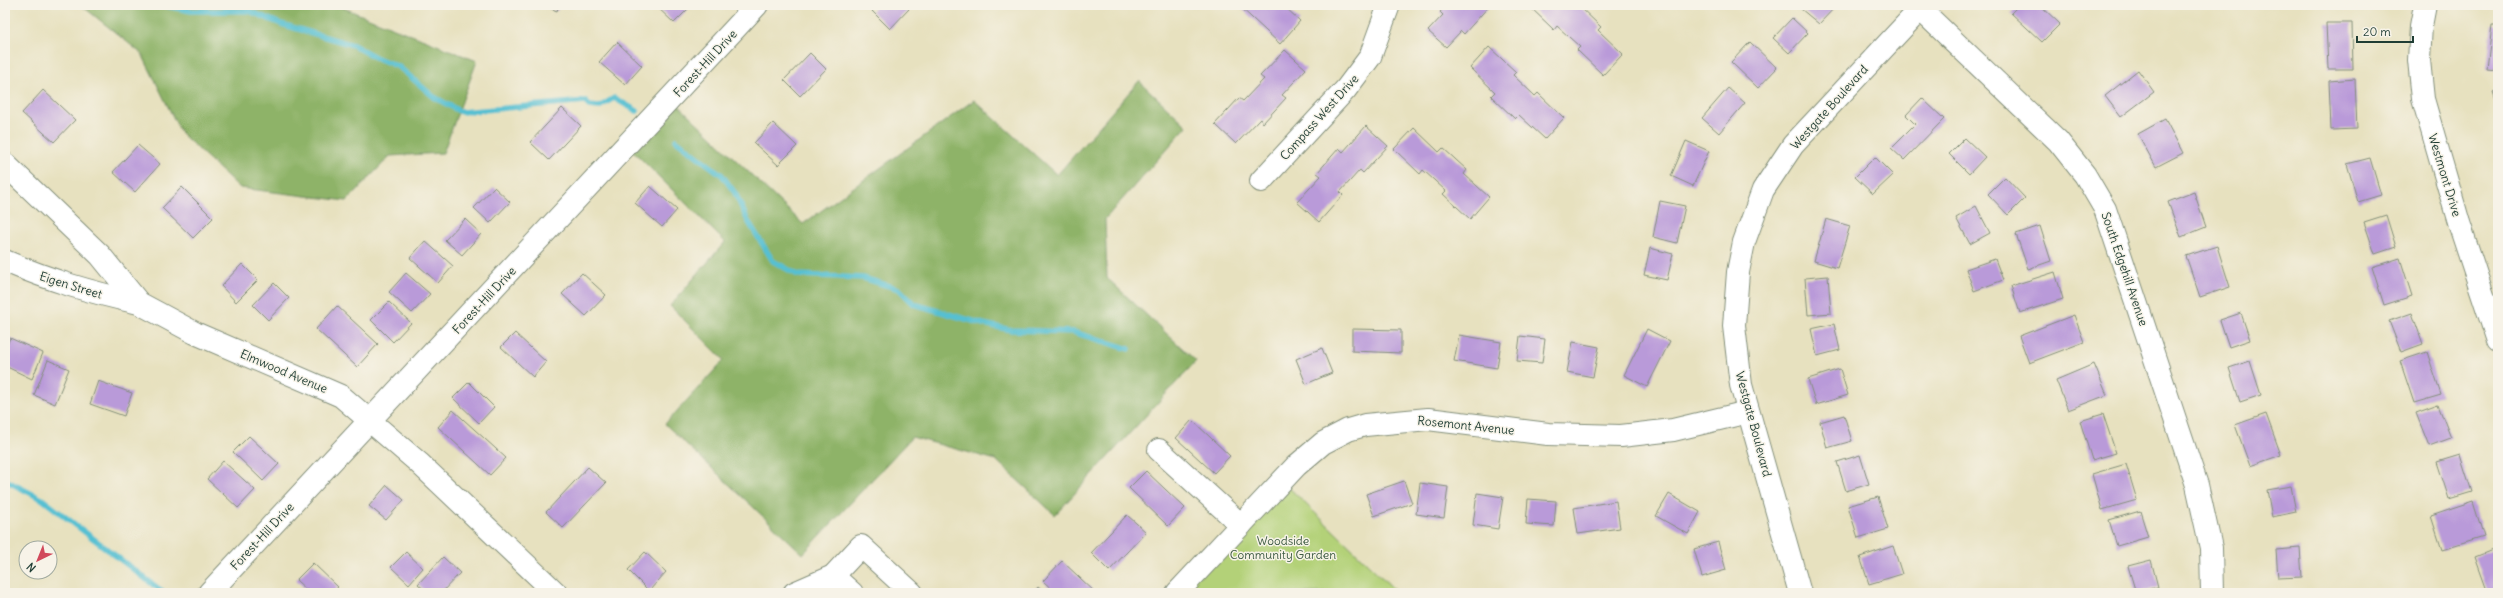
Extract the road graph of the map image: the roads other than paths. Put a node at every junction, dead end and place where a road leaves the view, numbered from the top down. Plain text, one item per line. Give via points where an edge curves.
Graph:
1 (757, 5) edge
2 (1389, 5) edge
3 (2425, 5) edge
4 (1920, 6) edge
5 (5, 164) edge
6 (1261, 181) dead end
7 (5, 261) edge
8 (139, 303) junction
9 (2498, 341) edge
10 (1748, 412) junction
11 (370, 420) junction
12 (1159, 450) dead end
13 (1241, 525) junction
14 (833, 576) junction
15 (209, 593) edge
16 (556, 593) edge
17 (794, 593) edge
18 (852, 593) edge
19 (912, 593) edge
20 (1177, 593) edge
21 (1800, 593) edge
22 (2212, 593) edge

1 - 11 street, Forest-Hill Drive
2 - 6 street, Compass West Drive via 1370,57 1346,89
3 - 9 street, Westmont Drive via 2419,60 2423,99 2459,223
4 - 10 street, Westgate Boulevard via 1793,145 1770,175 1763,190 1744,242 1735,299 1735,343
4 - 22 street, South Edgehill Avenue via 2058,141 2085,175 2105,209 2197,485 2211,548
5 - 8 street, Elmwood Avenue via 100,255
7 - 8 street, Eigen Street via 52,281
8 - 11 street, Elmwood Avenue via 195,333 341,396
10 - 13 street, Rosemont Avenue via 1673,430 1622,436 1548,434 1428,419 1365,425 1348,430 1312,451
10 - 21 street, Westgate Boulevard
11 - 15 street, Forest-Hill Drive
11 - 16 street, Elmwood Avenue
12 - 13 street
13 - 20 street, Rosemont Avenue
14 - 17 street
14 - 18 street
14 - 19 street via 861,546

